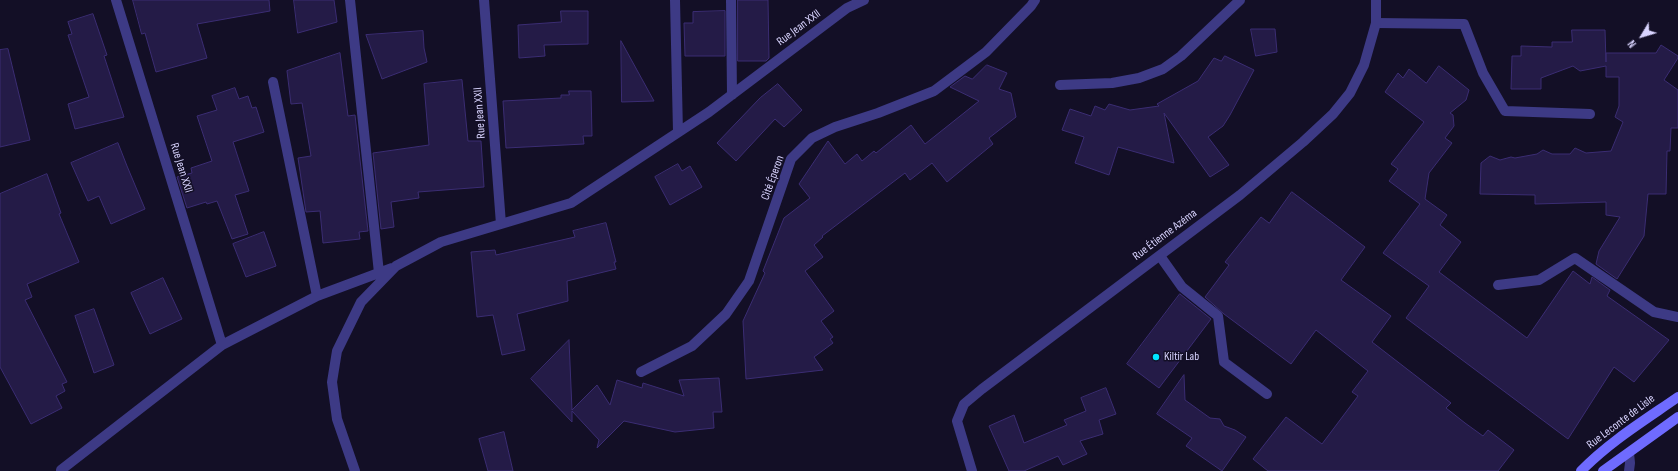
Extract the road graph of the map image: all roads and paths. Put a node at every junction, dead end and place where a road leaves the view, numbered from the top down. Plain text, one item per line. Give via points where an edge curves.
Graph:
1 (116, 0) edge
2 (350, 0) edge
3 (484, 0) edge
4 (675, 0) edge
5 (732, 0) edge
6 (864, 0) edge
7 (1035, 0) edge
8 (1240, 0) edge
9 (1376, 0) edge
10 (1376, 23) junction
11 (273, 82) dead end
12 (1060, 85) dead end
13 (732, 95) junction
14 (1590, 114) dead end
15 (678, 132) junction
16 (501, 224) junction
17 (1160, 256) junction
18 (396, 266) junction
19 (379, 273) junction
20 (1498, 285) dead end
21 (317, 296) junction
22 (1678, 317) edge
23 (222, 345) junction
24 (641, 372) dead end
25 (1266, 394) dead end
26 (1678, 397) edge
27 (1678, 417) edge
28 (1629, 453) junction
29 (61, 470) edge
30 (355, 471) edge
31 (972, 471) edge
32 (1581, 471) edge
33 (1603, 471) edge
34 (1629, 471) edge

1 - 23 street, Rue Jean XXII
2 - 19 street
3 - 16 street, Rue Jean XXII
4 - 15 street
5 - 13 street
6 - 13 street, Rue Jean XXII via 847,8
7 - 24 street, Cité Éperon via 986,52 934,91 812,138 792,159 749,281 730,309 692,346
8 - 12 street via 1181,56 1163,69 1139,78 1112,83
9 - 10 street, Rue Étienne Azéma
10 - 14 street via 1464,24 1483,73 1505,111
10 - 17 street, Rue Étienne Azéma via 1364,65 1350,93 1333,114 1240,195
11 - 21 street
13 - 15 street, Rue Jean XXII
15 - 16 street, Rue Jean XXII via 571,202
16 - 18 street, Rue Jean XXII via 441,242
17 - 25 street via 1182,287 1218,316 1224,362
17 - 31 street, Rue Étienne Azéma via 964,404 957,421
18 - 19 street, Rue Jean XXII
18 - 30 street, Rue Jean XXII via 361,302 337,351 332,382 337,419
19 - 21 street, Rue Jean XXII
20 - 22 street via 1539,280 1575,258 1654,312
21 - 23 street, Rue Jean XXII
23 - 29 street, Rue Jean XXII
26 - 32 main road, Rue Leconte de Lisle via 1635,427
27 - 28 main road
28 - 33 main road
28 - 34 street

